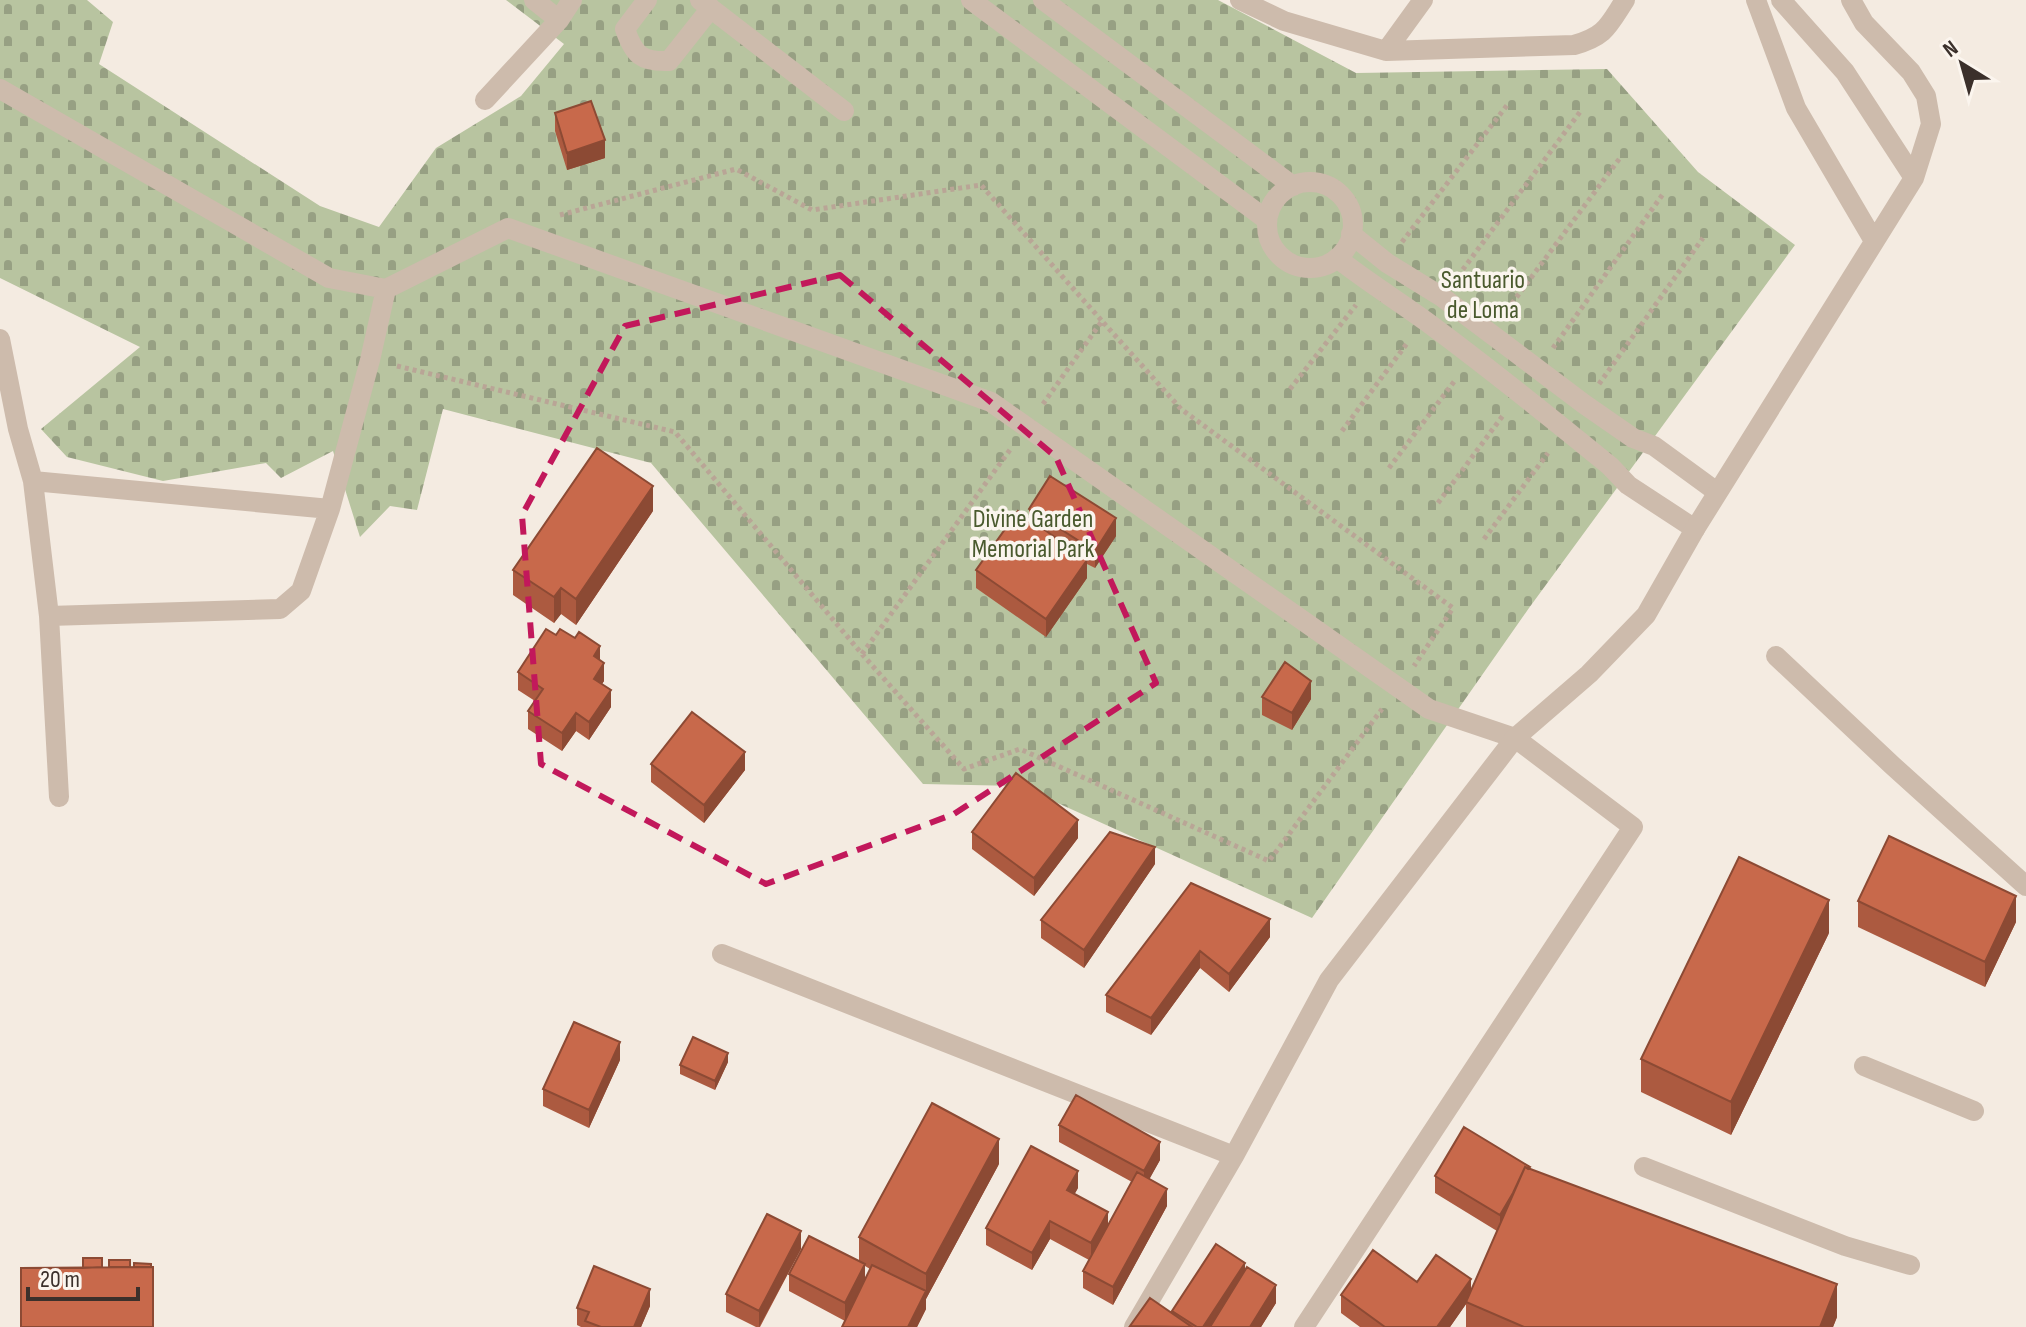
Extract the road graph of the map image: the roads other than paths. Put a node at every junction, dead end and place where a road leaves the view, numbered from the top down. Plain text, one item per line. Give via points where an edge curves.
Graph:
1 (534, 0) edge
2 (572, 0) edge
3 (647, 0) edge
4 (1043, 0) edge
5 (1240, 0) edge
6 (1423, 0) edge
7 (1625, 0) edge
8 (1756, 0) edge
9 (1781, 0) edge
10 (1851, 0) edge
11 (980, 3) edge
12 (705, 4) edge
13 (559, 20) junction
14 (1386, 51) junction
15 (0, 89) edge
16 (485, 100) dead end
17 (844, 111) dead end
18 (1914, 178) junction
19 (1293, 186) junction
20 (1267, 220) junction
21 (1351, 234) junction
22 (1874, 241) junction
23 (1337, 258) junction
24 (386, 289) junction
25 (0, 339) edge
26 (33, 481) junction
27 (1717, 492) junction
28 (330, 509) junction
29 (1695, 529) junction
30 (49, 616) junction
31 (1776, 656) dead end
32 (1515, 738) junction
33 (59, 797) dead end
34 (2026, 886) edge
35 (722, 954) dead end
36 (1864, 1066) dead end
37 (1974, 1111) dead end
38 (1234, 1156) junction
39 (1644, 1167) dead end
40 (1910, 1265) dead end
41 (1134, 1327) edge
42 (1304, 1327) edge

1 - 13 street
2 - 13 street
3 - 12 street via 625,29 632,48 650,61 669,61
4 - 19 street
5 - 14 street via 1284,21
6 - 14 street
7 - 14 street via 1593,40 1574,45
8 - 22 street via 1796,108
9 - 18 street via 1845,72
10 - 18 street via 1926,96 1931,124
11 - 20 street
12 - 17 street
13 - 16 street
15 - 24 street via 329,278
18 - 22 street
19 - 20 street via 1281,194
19 - 21 street via 1320,183 1344,198 1354,226
20 - 23 street via 1268,237 1286,261 1317,268
21 - 23 street
21 - 27 street via 1584,404
22 - 27 street
23 - 29 street via 1496,375 1628,485
24 - 28 street
24 - 32 street via 508,228 991,402 1429,709
25 - 26 street
26 - 28 street
26 - 30 street
27 - 29 street
28 - 30 street via 301,591 280,609
29 - 32 street via 1646,615
30 - 33 street
31 - 34 street
32 - 38 street via 1329,980
32 - 42 street via 1633,827
35 - 38 street
36 - 37 street
38 - 41 street
39 - 40 street via 1845,1246

